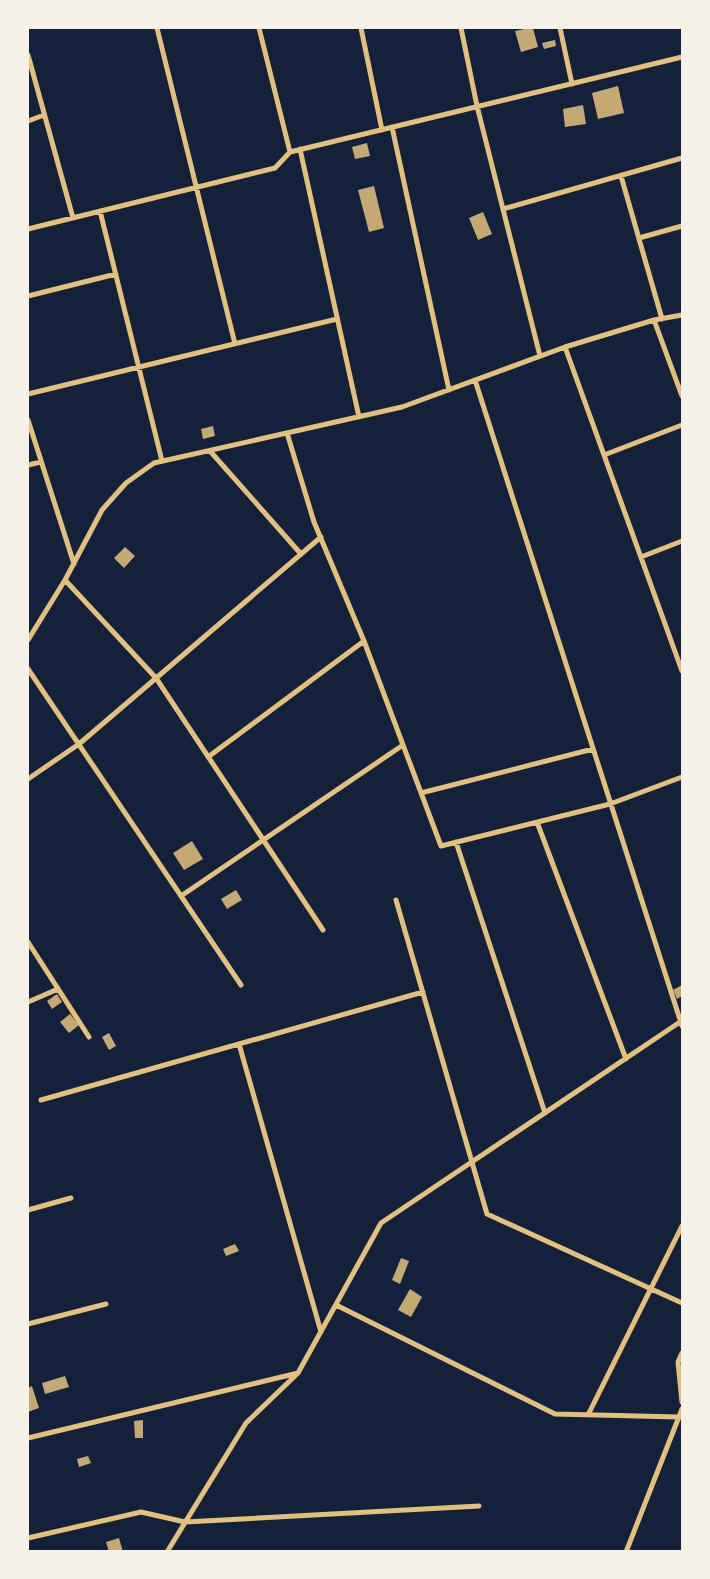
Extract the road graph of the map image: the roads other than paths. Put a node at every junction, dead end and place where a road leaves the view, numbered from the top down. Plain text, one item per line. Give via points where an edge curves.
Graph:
1 (157, 28) edge
2 (258, 28) edge
3 (361, 28) edge
4 (461, 28) edge
5 (560, 28) edge
6 (28, 55) edge
7 (682, 57) edge
8 (572, 84) junction
9 (478, 106) junction
10 (44, 115) junction
11 (28, 121) edge
12 (392, 127) junction
13 (382, 130) junction
14 (300, 149) junction
15 (290, 152) junction
16 (682, 158) edge
17 (621, 176) junction
18 (196, 187) junction
19 (503, 209) junction
20 (100, 211) junction
21 (73, 218) junction
22 (682, 226) edge
23 (28, 229) edge
24 (639, 238) junction
25 (116, 274) junction
26 (28, 296) edge
27 (682, 315) edge
28 (338, 319) junction
29 (662, 319) junction
30 (654, 320) junction
31 (235, 344) junction
32 (565, 347) junction
33 (540, 356) junction
34 (139, 367) junction
35 (476, 380) junction
36 (448, 390) junction
37 (28, 394) edge
38 (682, 396) edge
39 (359, 416) junction
40 (28, 420) edge
41 (682, 425) edge
42 (287, 433) junction
43 (210, 451) junction
44 (604, 456) junction
45 (41, 462) junction
46 (162, 462) junction
47 (28, 465) edge
48 (320, 538) junction
49 (682, 541) edge
50 (301, 554) junction
51 (641, 557) junction
52 (74, 564) junction
53 (65, 580) junction
54 (28, 640) edge
55 (364, 641) junction
56 (28, 668) edge
57 (682, 671) edge
58 (156, 678) junction
59 (79, 744) junction
60 (403, 745) junction
61 (593, 749) junction
62 (208, 756) junction
63 (682, 777) edge
64 (28, 779) edge
65 (421, 793) junction
66 (610, 804) junction
67 (537, 822) junction
68 (263, 840) junction
69 (456, 842) junction
70 (181, 896) junction
71 (396, 900) dead end
72 (323, 930) dead end
73 (28, 942) edge
74 (241, 985) dead end
75 (58, 990) junction
76 (423, 992) junction
77 (28, 1002) edge
78 (681, 1024) edge
79 (89, 1037) dead end
80 (239, 1044) junction
81 (626, 1059) junction
82 (41, 1100) dead end
83 (545, 1113) junction
84 (472, 1161) junction
85 (72, 1198) dead end
86 (28, 1210) edge
87 (682, 1226) edge
88 (651, 1288) junction
89 (682, 1303) edge
90 (106, 1304) dead end
91 (336, 1305) junction
92 (28, 1324) edge
93 (321, 1332) junction
94 (682, 1353) edge
95 (298, 1373) junction
96 (682, 1402) edge
97 (682, 1409) edge
98 (588, 1415) junction
99 (679, 1417) junction
100 (28, 1438) edge
101 (479, 1506) dead end
102 (185, 1522) junction
103 (28, 1538) edge
104 (168, 1552) edge
105 (626, 1552) edge

1 - 18 street
2 - 15 street
3 - 13 street
4 - 9 street
5 - 8 street
6 - 10 street
7 - 8 street
8 - 9 street
9 - 12 street
9 - 19 street
10 - 11 street
10 - 21 street
12 - 13 street
12 - 36 street
13 - 14 street
14 - 15 street
14 - 28 street
15 - 18 street via 275,168
16 - 17 street
17 - 19 street
17 - 24 street
18 - 20 street
18 - 31 street
19 - 33 street
20 - 21 street
20 - 25 street
21 - 23 street
22 - 24 street
24 - 29 street
25 - 26 street
25 - 34 street
27 - 29 street
28 - 31 street
28 - 39 street
29 - 30 street
30 - 32 street
30 - 38 street
31 - 34 street
32 - 33 street
32 - 44 street
33 - 35 street
34 - 37 street
34 - 46 street
35 - 36 street
35 - 61 street
36 - 39 street via 402,407
39 - 42 street
40 - 45 street
41 - 44 street
42 - 43 street
42 - 48 street
43 - 46 street
43 - 50 street
44 - 51 street
45 - 47 street
45 - 52 street
46 - 52 street via 154,463 126,483 102,510
48 - 50 street
48 - 55 street
49 - 51 street
50 - 58 street
51 - 57 street
52 - 53 street
53 - 54 street
53 - 58 street
55 - 60 street
55 - 62 street
56 - 59 street
58 - 59 street
58 - 62 street
59 - 64 street
59 - 70 street
60 - 65 street
60 - 68 street
61 - 65 street
61 - 66 street
62 - 68 street
63 - 66 street
65 - 69 street via 441,846
66 - 67 street
66 - 78 street
67 - 69 street
67 - 81 street
68 - 70 street
68 - 72 street
69 - 83 street
70 - 74 street
71 - 76 street
73 - 75 street
75 - 77 street
75 - 79 street
76 - 80 street
76 - 84 street
78 - 81 street
80 - 82 street
80 - 93 street
81 - 83 street
83 - 84 street
84 - 88 street via 487,1214
84 - 91 street via 381,1223
85 - 86 street
87 - 88 street
88 - 89 street
88 - 98 street
90 - 92 street
91 - 93 street
91 - 98 street via 555,1414
93 - 95 street
94 - 96 street via 678,1362
95 - 100 street
95 - 102 street via 246,1423
97 - 99 street
98 - 99 street
99 - 105 street
101 - 102 street
102 - 103 street via 141,1512
102 - 104 street

